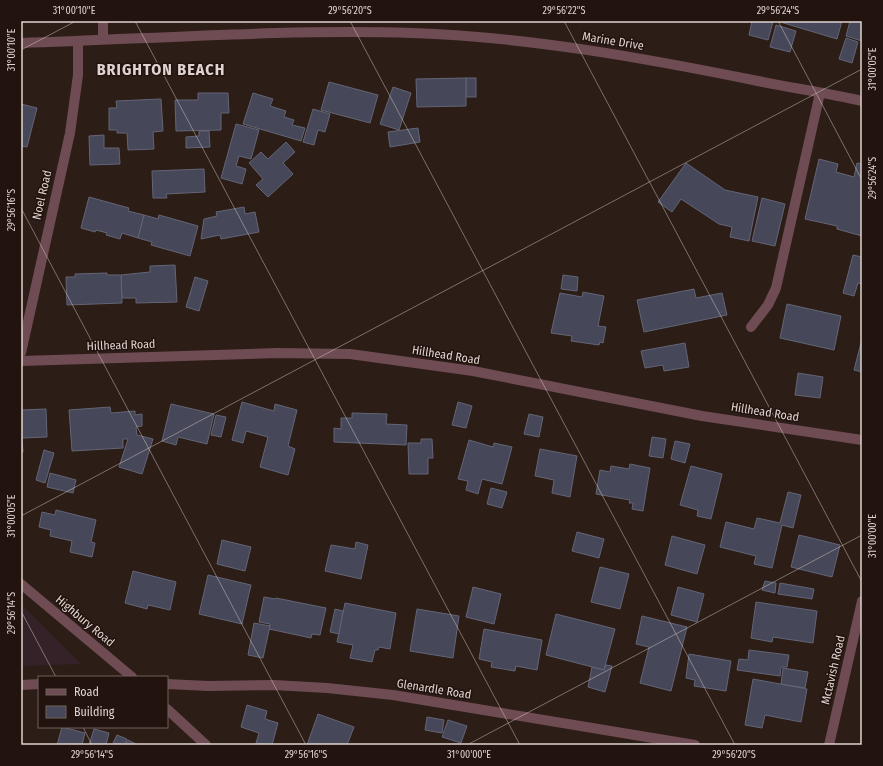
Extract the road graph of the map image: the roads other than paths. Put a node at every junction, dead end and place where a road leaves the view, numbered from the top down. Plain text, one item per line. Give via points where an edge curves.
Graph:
1 (104, 21) edge
2 (103, 39) junction
3 (78, 41) junction
4 (21, 43) edge
5 (820, 93) junction
6 (862, 101) edge
7 (750, 327) dead end
8 (21, 353) edge
9 (21, 361) edge
10 (862, 440) edge
11 (21, 584) edge
12 (862, 601) edge
13 (131, 676) edge
14 (38, 684) edge
15 (168, 684) edge
16 (21, 685) edge
17 (168, 710) edge
18 (206, 745) edge
19 (695, 745) edge
20 (829, 745) edge

1 - 2 street
2 - 3 street, Marine Drive
2 - 5 street, Marine Drive via 266,34 412,33 463,36 606,52
3 - 4 street, Marine Drive
3 - 8 street, Noel Road via 78,75 70,133
5 - 6 street, Marine Drive
5 - 7 street via 776,288 768,305
9 - 10 street, Hillhead Road via 277,353 350,354 473,371 702,416
11 - 13 street, Highbury Road
12 - 20 street, Mctavish Road
14 - 16 street
15 - 19 street, Glenardle Road via 274,685 393,695
17 - 18 street

